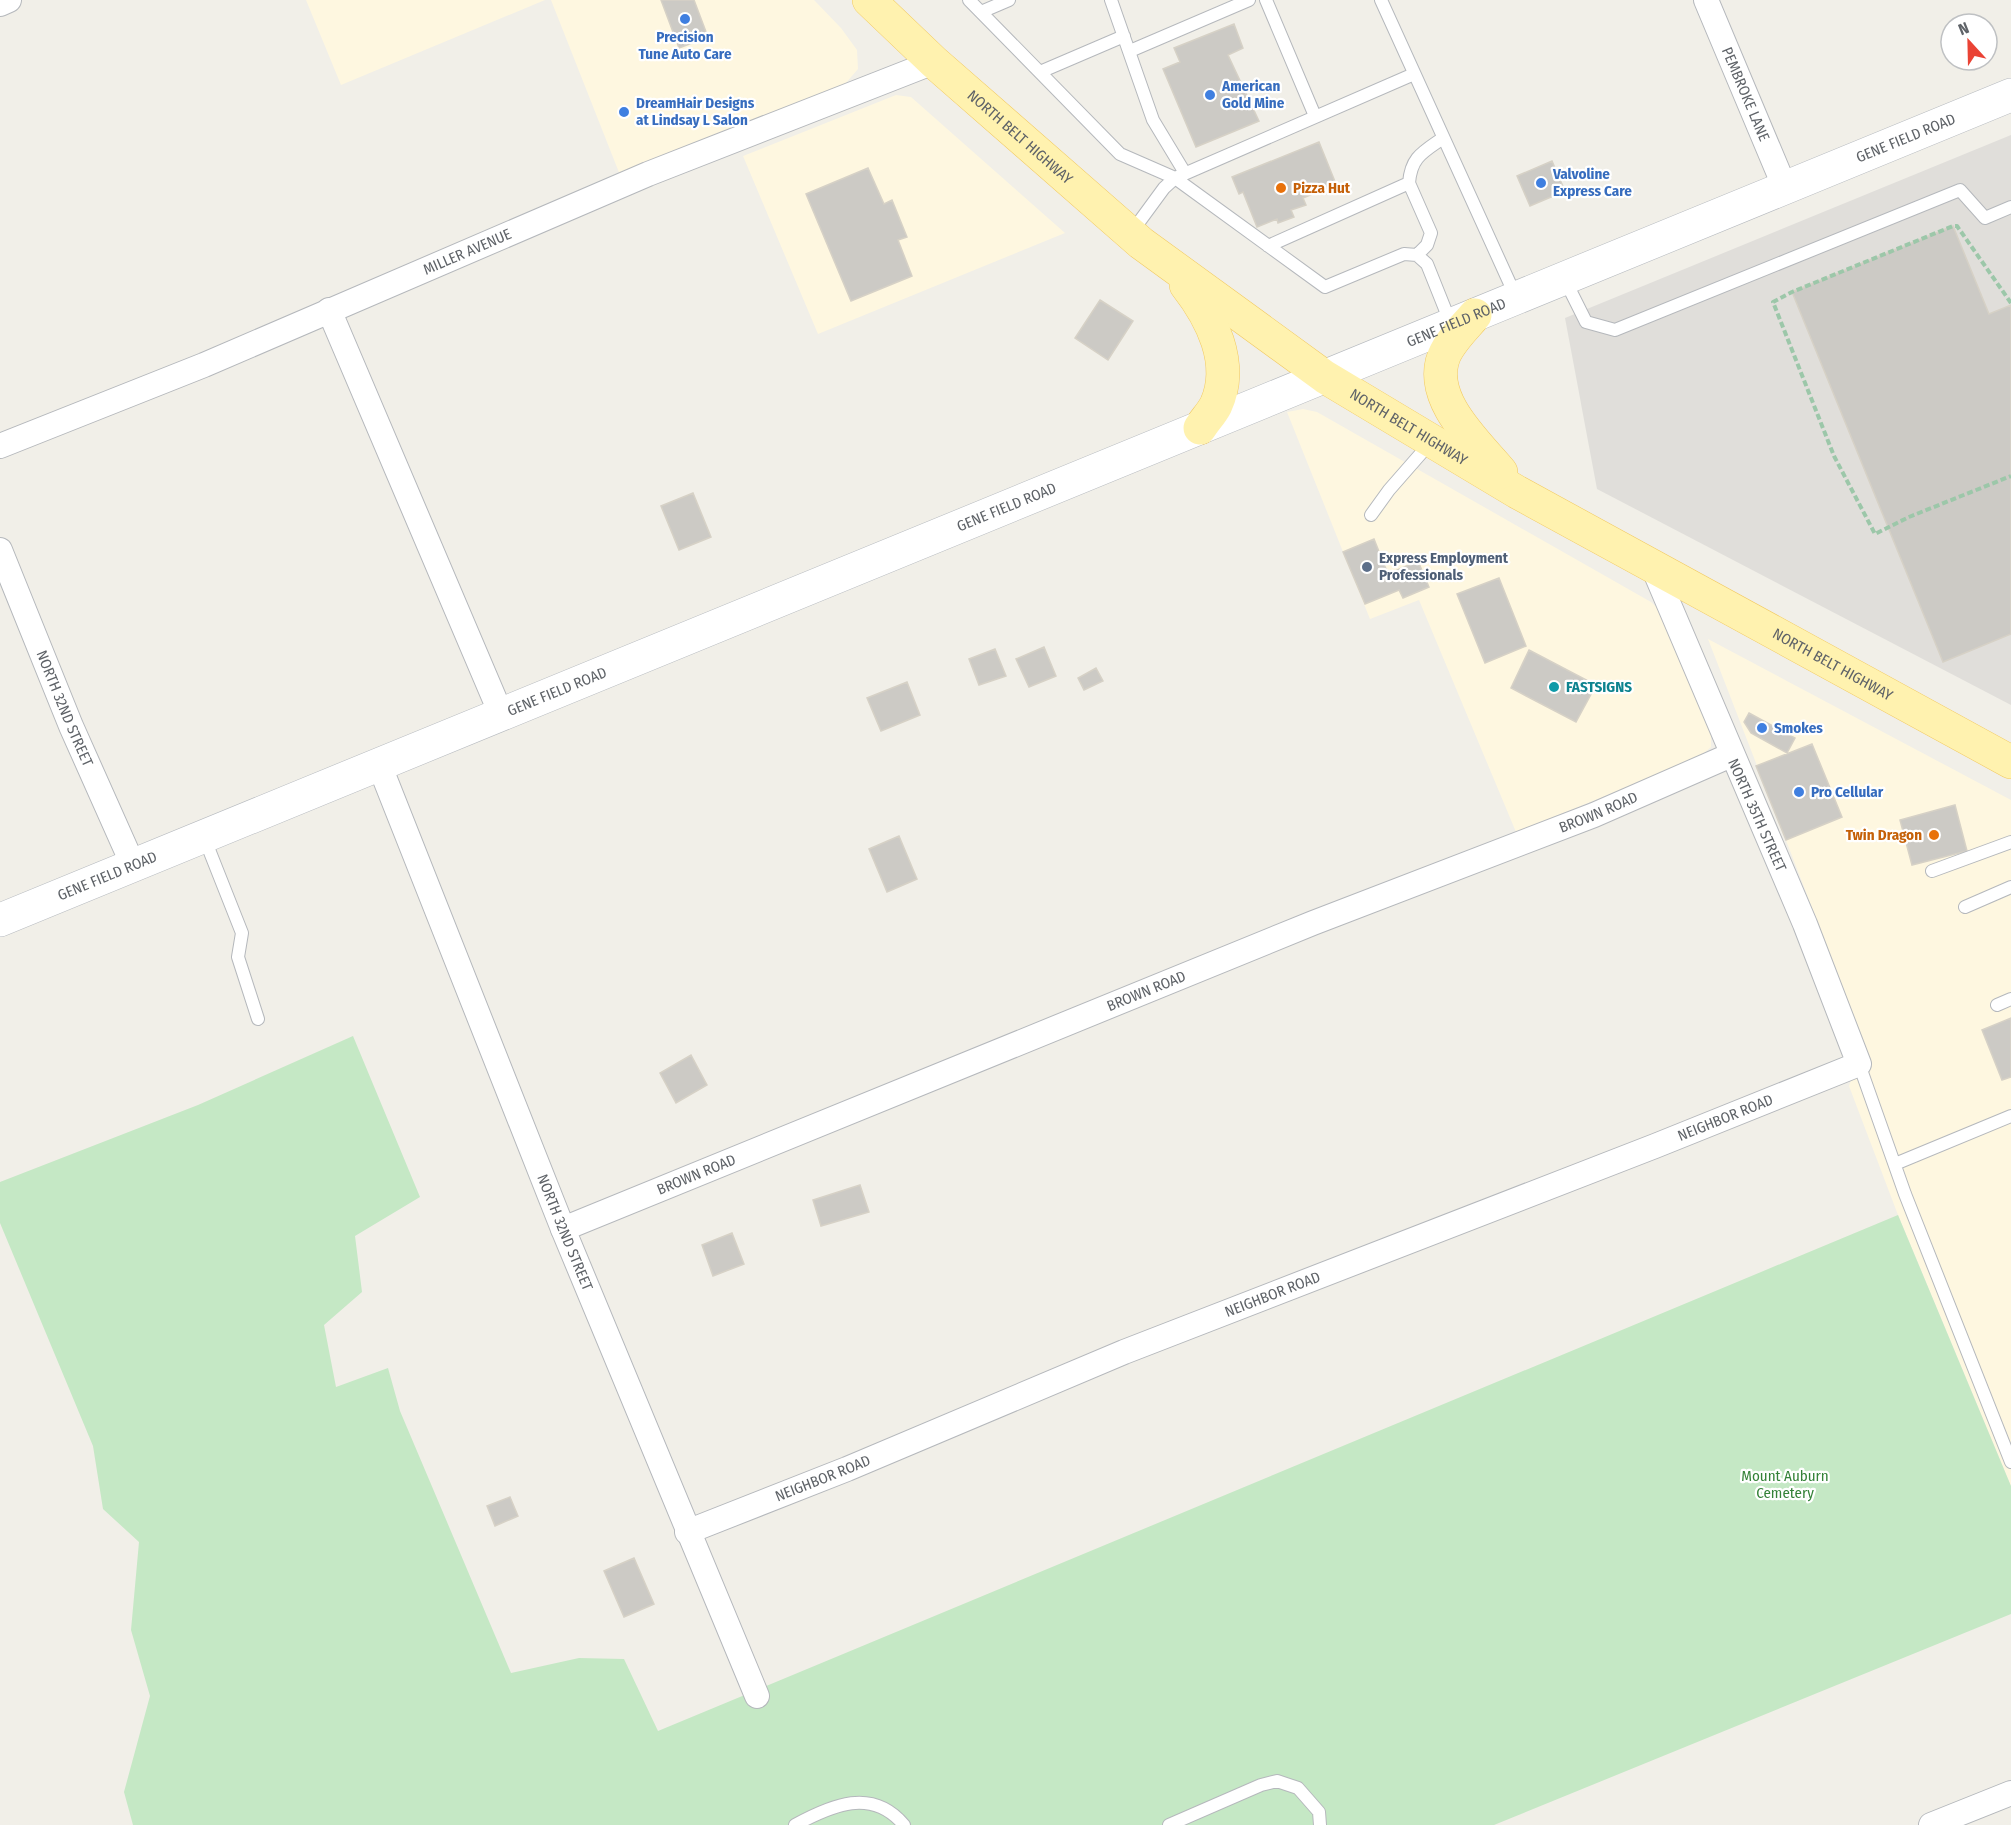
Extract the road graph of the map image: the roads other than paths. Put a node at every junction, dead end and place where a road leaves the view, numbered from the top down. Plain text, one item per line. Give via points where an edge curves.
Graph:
1 (9, 0) edge
2 (868, 0) edge
3 (969, 0) edge
4 (1009, 0) edge
5 (1111, 0) edge
6 (1249, 0) edge
7 (1266, 0) edge
8 (1381, 0) edge
9 (1706, 0) edge
10 (0, 4) edge
11 (981, 12) junction
12 (1124, 36) junction
13 (1130, 51) junction
14 (933, 62) junction
15 (1040, 72) junction
16 (1414, 74) junction
17 (2011, 96) edge
18 (1315, 116) junction
19 (1443, 138) junction
20 (1180, 176) junction
21 (1409, 183) junction
22 (1785, 188) junction
23 (2011, 207) edge
24 (1131, 234) junction
25 (1268, 246) junction
26 (1417, 255) junction
27 (1170, 264) junction
28 (1565, 279) junction
29 (1516, 298) junction
30 (329, 310) junction
31 (1463, 320) junction
32 (1325, 377) junction
33 (1200, 428) junction
34 (1432, 441) junction
35 (0, 446) edge
36 (1517, 492) junction
37 (1371, 515) dead end
38 (0, 550) edge
39 (1653, 567) junction
40 (501, 714) junction
41 (1731, 755) junction
42 (2011, 762) edge
43 (379, 764) junction
44 (204, 836) junction
45 (2011, 842) edge
46 (133, 865) junction
47 (1932, 871) dead end
48 (2011, 887) edge
49 (1965, 907) dead end
50 (0, 920) edge
51 (2011, 999) edge
52 (1997, 1005) dead end
53 (258, 1019) dead end
54 (1859, 1064) junction
55 (2011, 1116) edge
56 (1895, 1164) junction
57 (562, 1229) junction
58 (2011, 1462) edge
59 (687, 1532) junction
60 (758, 1696) dead end
61 (2011, 1793) edge
62 (795, 1825) edge
63 (904, 1825) edge
64 (1169, 1825) edge
65 (1320, 1825) edge
66 (1931, 1825) edge

1 - 10 street
2 - 14 main road, NORTH BELT HIGHWAY
3 - 11 lane
4 - 11 lane
5 - 12 lane
6 - 13 lane
7 - 18 lane
8 - 16 lane
9 - 22 street, PEMBROKE LANE
11 - 15 lane
12 - 13 lane
12 - 15 lane
13 - 20 lane via 1153,120
14 - 24 main road, NORTH BELT HIGHWAY
14 - 30 street, MILLER AVENUE via 648,174
15 - 20 lane via 1120,154
16 - 18 lane
16 - 19 lane
17 - 22 street, GENE FIELD ROAD
18 - 20 lane
19 - 21 lane via 1410,167
19 - 29 lane
20 - 24 lane via 1164,188
20 - 25 lane
21 - 25 lane
21 - 26 lane via 1431,233 1427,245
22 - 28 street, GENE FIELD ROAD
23 - 28 lane via 1985,218 1960,190 1615,330 1586,322
24 - 27 main road, NORTH BELT HIGHWAY
25 - 26 lane via 1325,287 1404,254
26 - 31 lane
27 - 32 main road, NORTH BELT HIGHWAY
27 - 33 main road via 1206,311 1222,361 1216,405
28 - 29 street, GENE FIELD ROAD
29 - 31 street, GENE FIELD ROAD
30 - 35 street, MILLER AVENUE
30 - 40 street
31 - 32 street, GENE FIELD ROAD
31 - 36 main road via 1443,357 1442,382 1450,408 1463,430
32 - 33 street, GENE FIELD ROAD
32 - 34 main road, NORTH BELT HIGHWAY
33 - 40 street, GENE FIELD ROAD
34 - 36 main road, NORTH BELT HIGHWAY
34 - 37 lane
36 - 39 main road, NORTH BELT HIGHWAY
38 - 46 street, NORTH 32ND STREET via 71,726
39 - 41 street, NORTH 35TH STREET
39 - 42 main road, NORTH BELT HIGHWAY
40 - 43 street, GENE FIELD ROAD
41 - 54 street, NORTH 35TH STREET via 1805,924
41 - 57 street, BROWN ROAD via 1594,815 1313,923
43 - 44 street, GENE FIELD ROAD
43 - 57 street, NORTH 32ND STREET
44 - 46 street, GENE FIELD ROAD
44 - 53 lane via 242,933 238,957
45 - 47 lane
46 - 50 street, GENE FIELD ROAD
48 - 49 lane
51 - 52 lane
54 - 56 lane
54 - 59 street, NEIGHBOR ROAD via 1124,1352
55 - 56 lane
56 - 58 lane
57 - 59 street, NORTH 32ND STREET
59 - 60 street, NORTH 32ND STREET
61 - 66 street
62 - 63 lane via 835,1807 858,1802 883,1806
64 - 65 lane via 1277,1781 1298,1788 1319,1812

